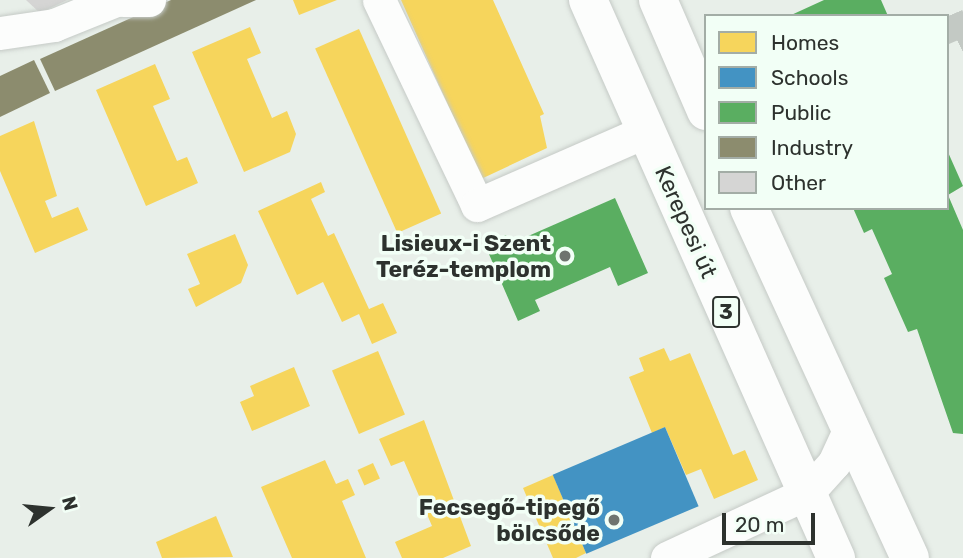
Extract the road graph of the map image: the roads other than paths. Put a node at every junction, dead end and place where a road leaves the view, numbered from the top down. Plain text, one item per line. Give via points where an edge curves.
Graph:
1 (116, 0) edge
2 (123, 0) edge
3 (149, 0) edge
4 (379, 0) edge
5 (588, 0) edge
6 (658, 0) edge
7 (0, 33) edge
8 (704, 106) edge
9 (646, 131) junction
10 (750, 210) edge
11 (851, 426) junction
12 (807, 493) junction
13 (667, 558) edge
14 (836, 558) edge
15 (910, 558) edge

1 - 7 street via 54,25
2 - 3 street
4 - 9 street via 477,205
5 - 9 main road, Kerepesi út / 3
6 - 8 main road
9 - 12 main road, Kerepesi út / 3
10 - 11 main road
11 - 12 street via 834,463
11 - 15 main road
12 - 13 street
12 - 14 main road, Kerepesi út / 3

